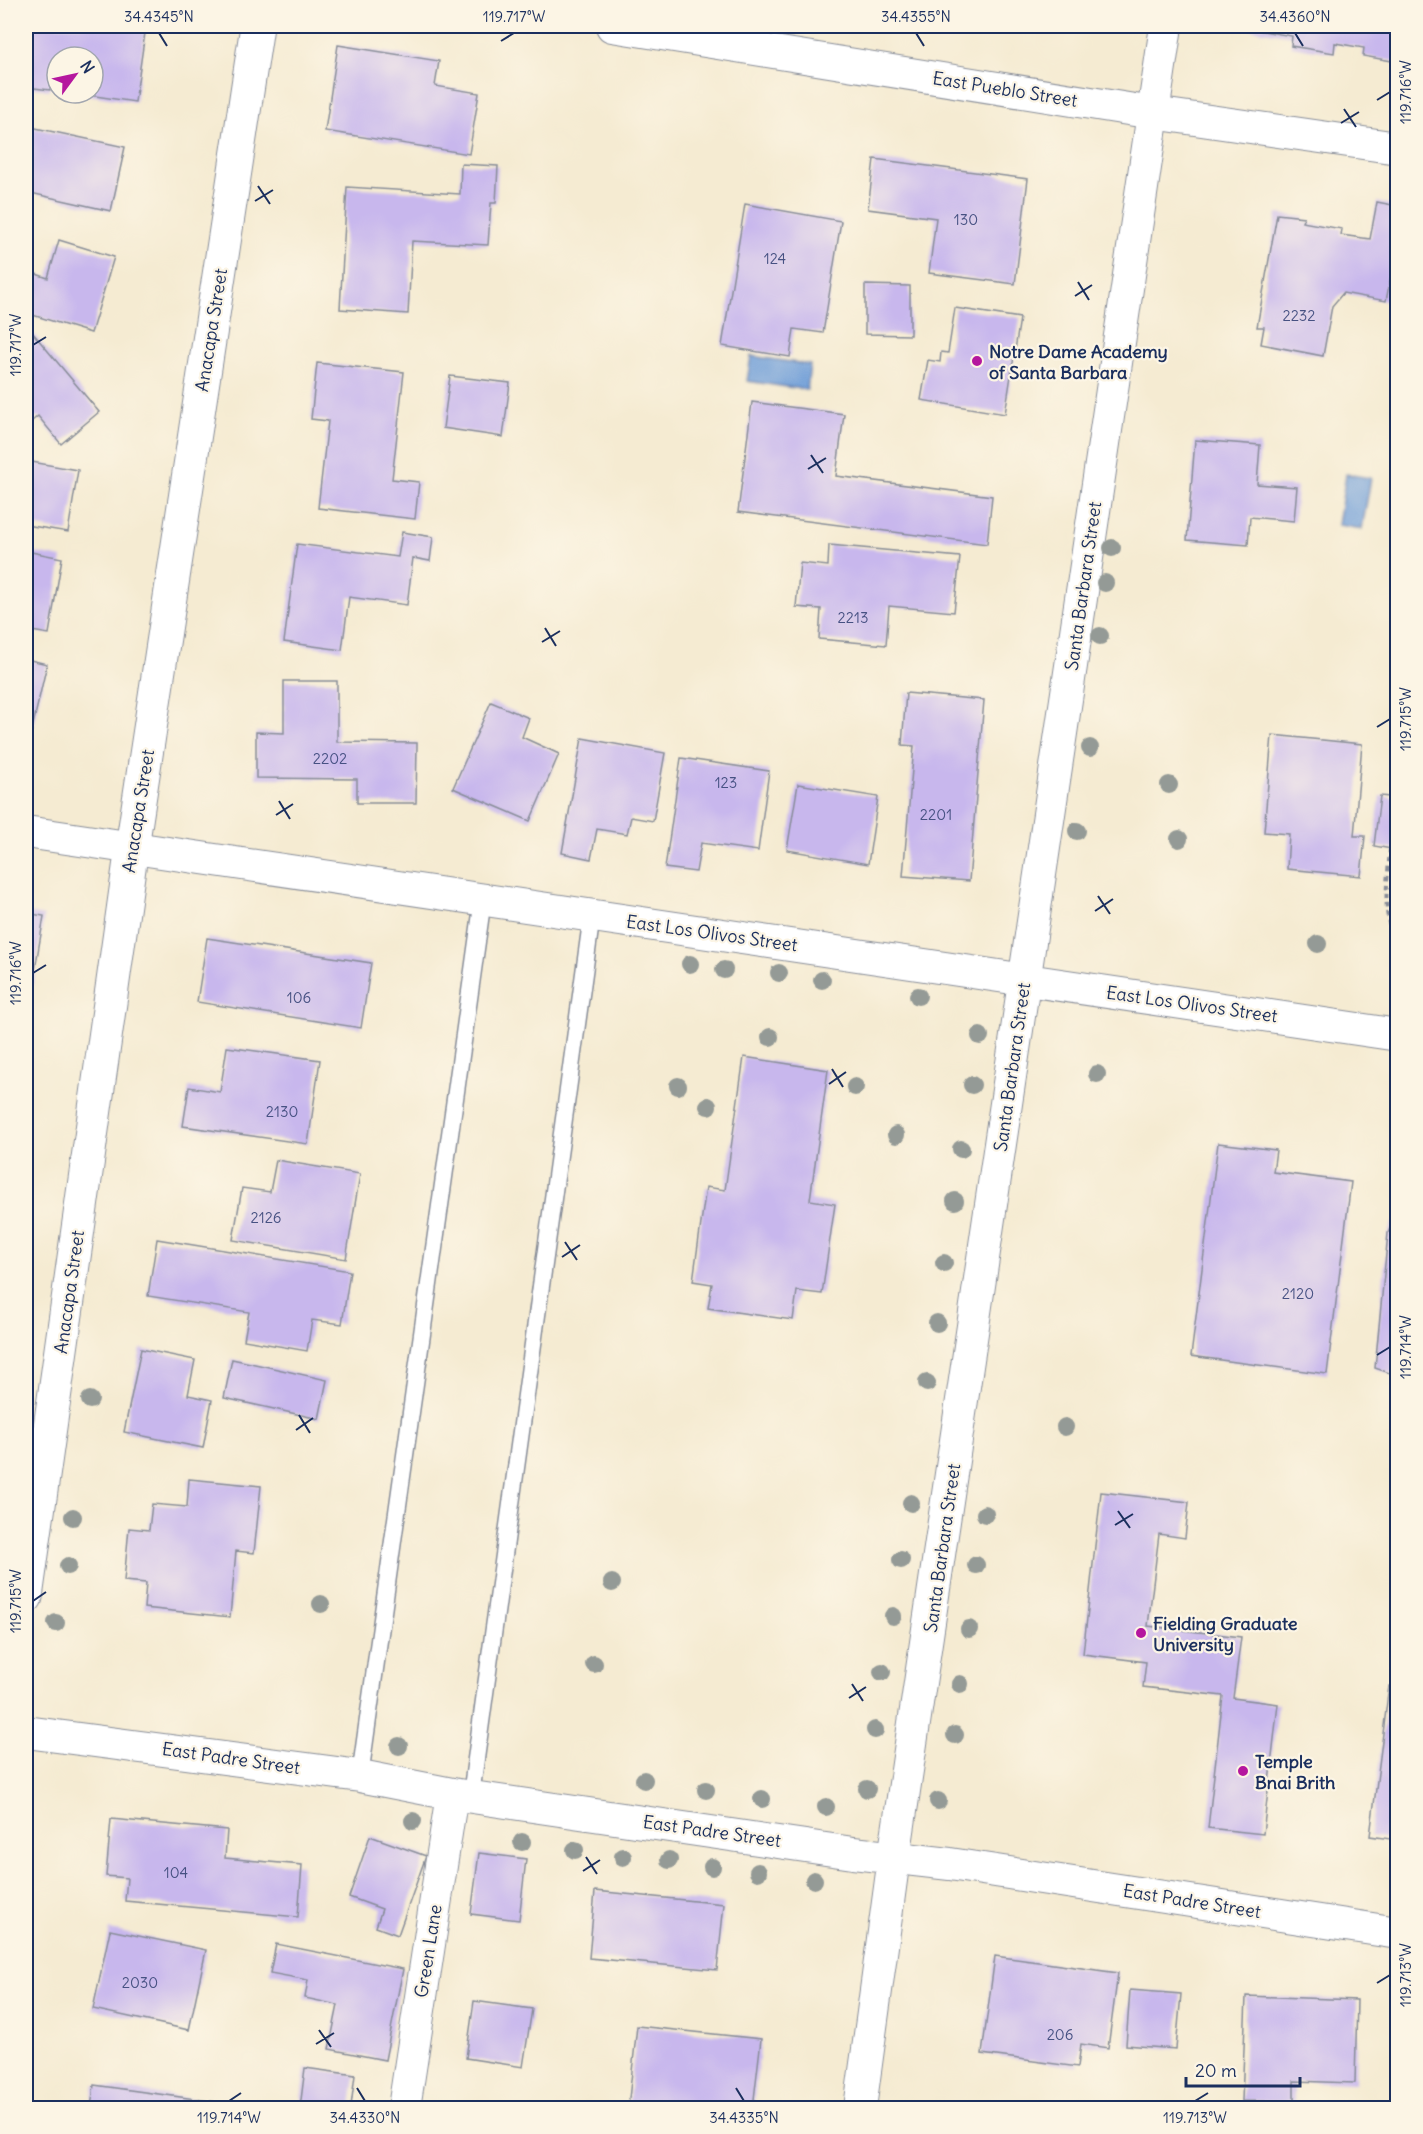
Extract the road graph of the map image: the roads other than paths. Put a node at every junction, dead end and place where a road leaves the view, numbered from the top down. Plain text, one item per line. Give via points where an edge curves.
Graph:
1 (257, 26) edge
2 (612, 26) edge
3 (1166, 26) edge
4 (1153, 113) junction
5 (1398, 148) edge
6 (26, 832) edge
7 (132, 847) junction
8 (483, 899) junction
9 (592, 915) junction
10 (1025, 980) junction
11 (1398, 1035) edge
12 (26, 1597) edge
13 (26, 1732) edge
14 (360, 1776) junction
15 (461, 1795) junction
16 (894, 1858) junction
17 (1398, 1933) edge
18 (405, 2109) edge
19 (860, 2109) edge

1 - 7 street, Anacapa Street
2 - 4 street, East Pueblo Street
3 - 4 street, Santa Barbara Street
4 - 5 street, East Pueblo Street
4 - 10 street, Santa Barbara Street
6 - 7 street, East Los Olivos Street
7 - 8 street, East Los Olivos Street
7 - 12 street, Anacapa Street
8 - 9 street, East Los Olivos Street
8 - 14 lane
9 - 10 street, East Los Olivos Street
9 - 15 lane
10 - 11 street, East Los Olivos Street
10 - 16 street, Santa Barbara Street
13 - 14 street, East Padre Street
14 - 15 street, East Padre Street
15 - 16 street, East Padre Street
15 - 18 street, Green Lane
16 - 17 street, East Padre Street
16 - 19 street, Santa Barbara Street

